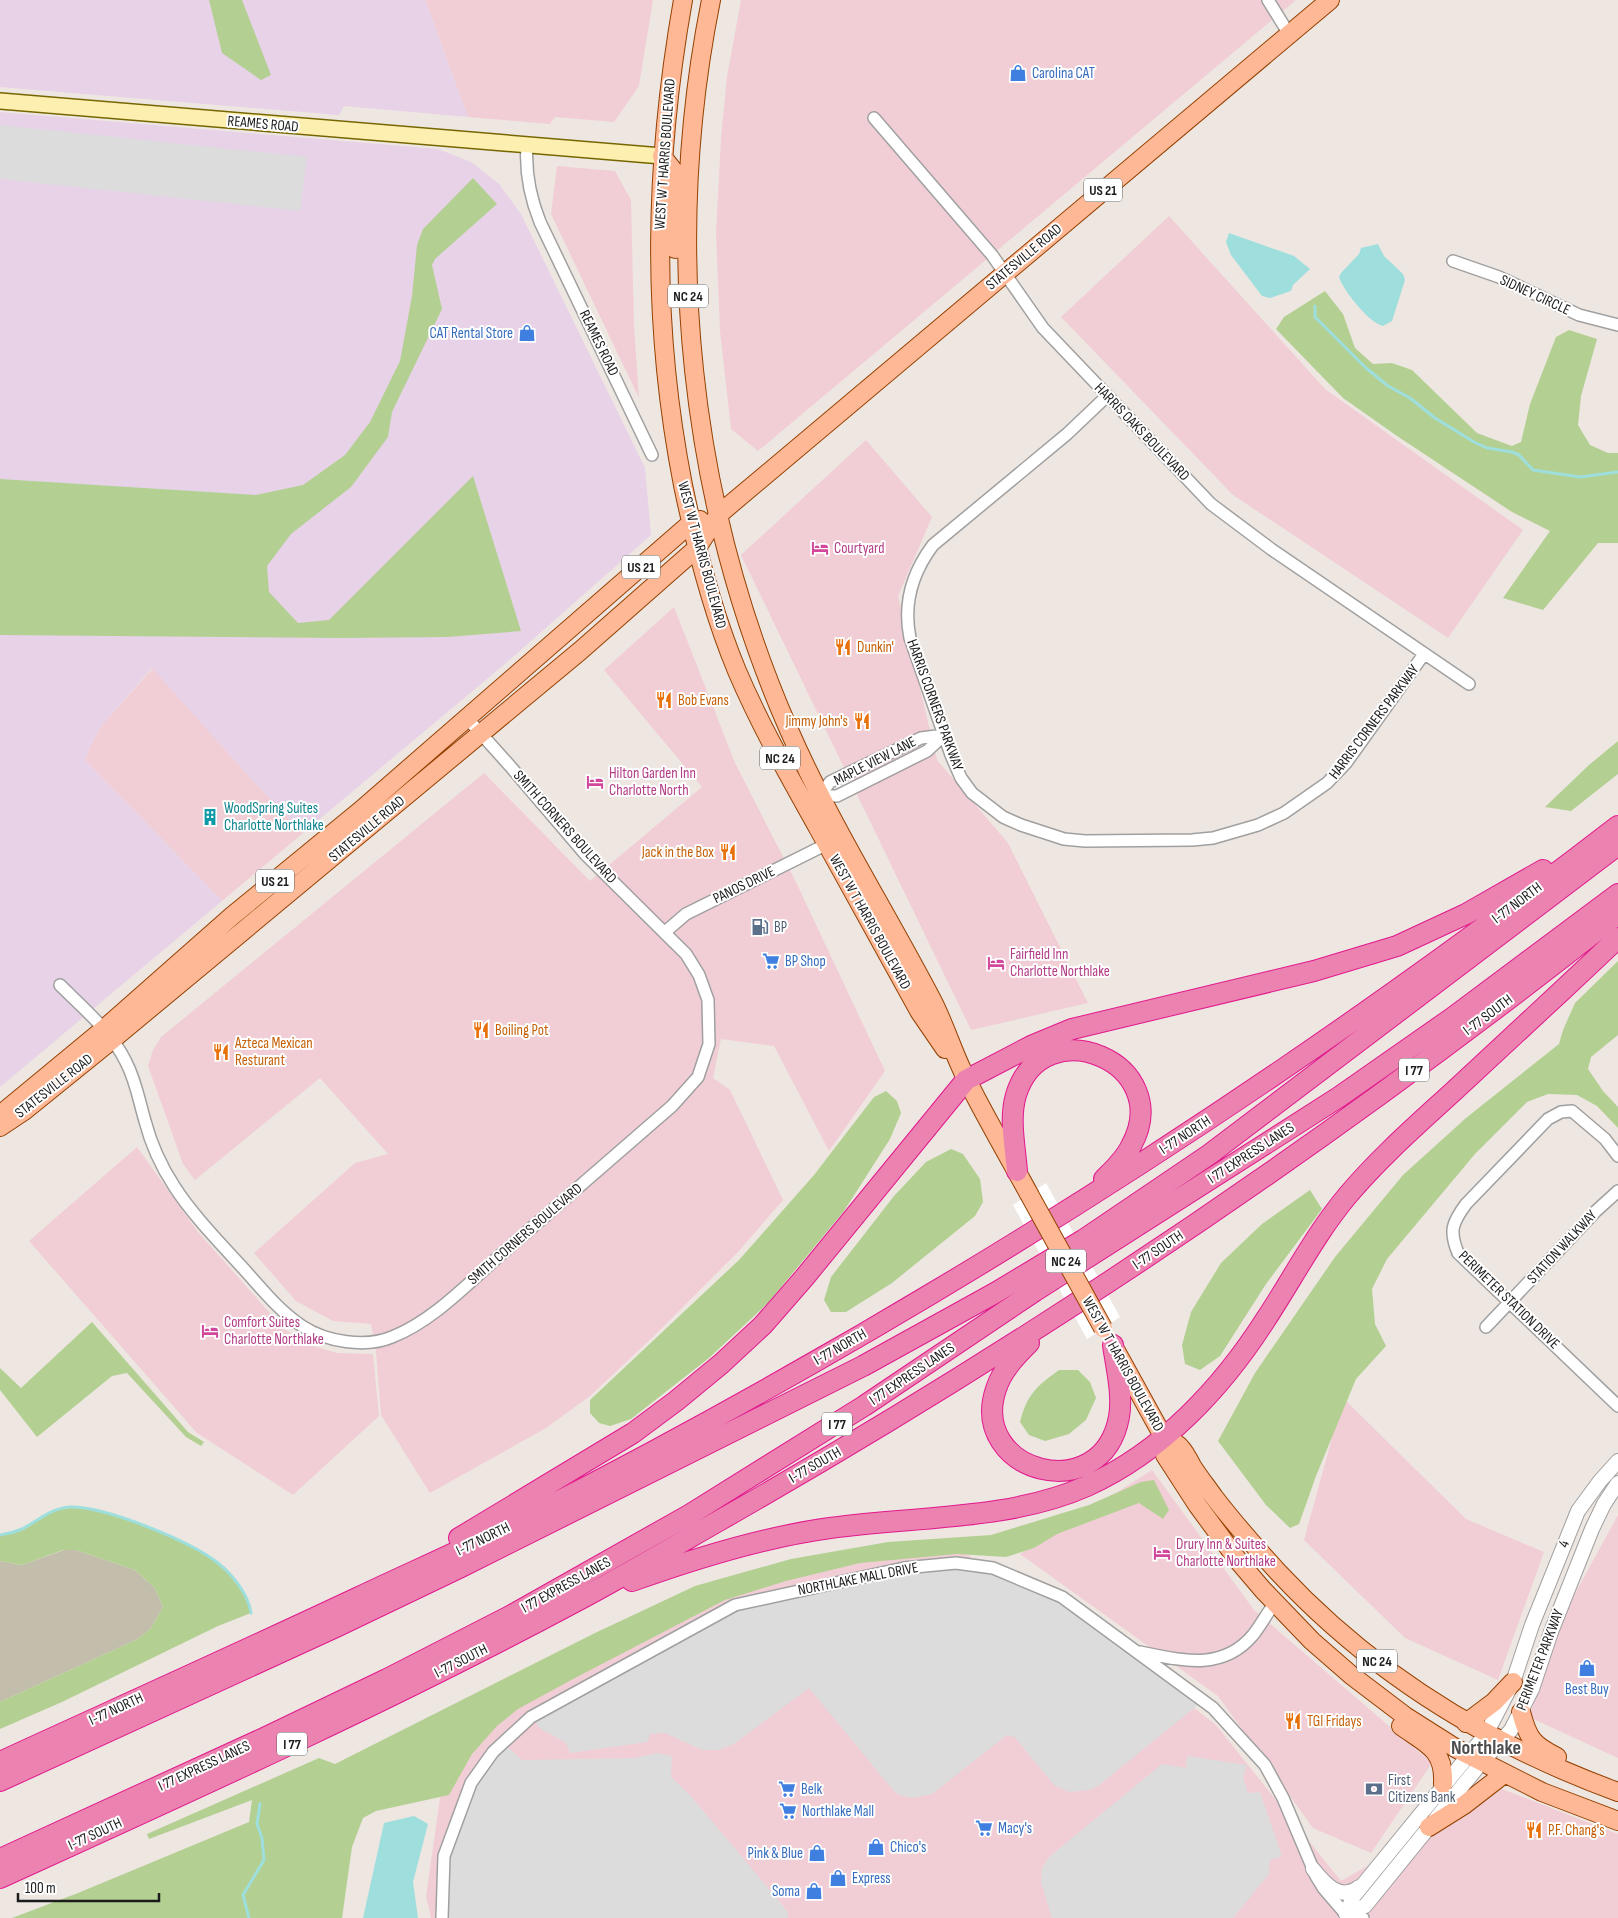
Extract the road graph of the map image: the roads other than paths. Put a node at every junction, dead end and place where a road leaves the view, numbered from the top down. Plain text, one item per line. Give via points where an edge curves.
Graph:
1 (683, 0) edge
2 (711, 0) edge
3 (1268, 0) edge
4 (1330, 0) edge
5 (1290, 34) junction
6 (0, 102) edge
7 (874, 118) dead end
8 (527, 145) junction
9 (662, 156) junction
10 (1453, 262) dead end
11 (1004, 273) junction
12 (1618, 325) edge
13 (693, 363) junction
14 (1107, 396) junction
15 (652, 455) dead end
16 (718, 515) junction
17 (691, 523) junction
18 (697, 548) junction
19 (1424, 654) junction
20 (1469, 684) dead end
21 (466, 717) junction
22 (481, 734) junction
23 (944, 735) junction
24 (409, 768) junction
25 (381, 792) junction
26 (820, 795) junction
27 (376, 821) junction
28 (1618, 826) edge
29 (360, 835) junction
30 (826, 844) junction
31 (1618, 845) edge
32 (1618, 894) edge
33 (1618, 914) edge
34 (665, 932) junction
35 (1618, 938) edge
36 (60, 985) dead end
37 (108, 1034) junction
38 (966, 1080) junction
39 (0, 1115) edge
40 (0, 1127) edge
41 (1618, 1156) edge
42 (1017, 1171) junction
43 (1618, 1191) edge
44 (1081, 1202) junction
45 (1510, 1302) junction
46 (1053, 1318) junction
47 (1486, 1327) dead end
48 (1108, 1336) junction
49 (1618, 1406) edge
50 (1164, 1438) junction
51 (1618, 1461) edge
52 (1618, 1483) edge
53 (1555, 1567) joint
54 (360, 1596) junction
55 (579, 1600) junction
56 (1275, 1603) junction
57 (1136, 1651) junction
58 (1351, 1675) junction
59 (1513, 1682) junction
60 (1521, 1712) junction
61 (1466, 1723) junction
62 (1493, 1738) junction
63 (1474, 1759) junction
64 (0, 1762) edge
65 (1504, 1774) junction
66 (1585, 1780) junction
67 (0, 1781) edge
68 (1444, 1784) junction
69 (1618, 1792) edge
70 (1618, 1821) edge
71 (1429, 1828) junction
72 (0, 1859) edge
73 (1313, 1869) junction
74 (0, 1878) edge
75 (1364, 1883) junction
76 (1348, 1916) edge
77 (442, 1918) edge
78 (1363, 1918) edge

1 - 9 main road, WEST W T HARRIS BOULEVARD / NC 24
2 - 13 main road, WEST W T HARRIS BOULEVARD / NC 24 via 698,76 688,183 687,282
3 - 5 street
4 - 5 main road, STATESVILLE ROAD / US 21
5 - 11 main road, STATESVILLE ROAD / US 21
6 - 8 main road, REAMES ROAD
7 - 11 street, HARRIS OAKS BOULEVARD
8 - 9 main road, REAMES ROAD
8 - 15 street, REAMES ROAD via 525,164 540,222
9 - 13 main road via 673,170 676,182 677,279
9 - 17 main road, WEST W T HARRIS BOULEVARD / NC 24 via 659,218 662,328 672,420
10 - 12 street, SIDNEY CIRCLE via 1499,277 1579,315
11 - 14 street, HARRIS OAKS BOULEVARD via 1043,328
11 - 16 main road, STATESVILLE ROAD / US 21
13 - 16 main road, WEST W T HARRIS BOULEVARD / NC 24
14 - 19 street, HARRIS OAKS BOULEVARD via 1222,513
14 - 23 street, HARRIS CORNERS PARKWAY via 1068,434 933,545 923,559 907,606 907,624
16 - 17 main road, STATESVILLE ROAD / US 21
16 - 18 main road, STATESVILLE ROAD / US 21
16 - 26 main road, WEST W T HARRIS BOULEVARD / NC 24 via 755,645 788,728
17 - 18 main road, WEST W T HARRIS BOULEVARD / NC 24
17 - 21 main road, STATESVILLE ROAD / US 21
18 - 22 main road, STATESVILLE ROAD / US 21
18 - 30 main road, WEST W T HARRIS BOULEVARD / NC 24 via 724,637 748,696
19 - 20 street, HARRIS OAKS BOULEVARD
19 - 23 street, HARRIS CORNERS PARKWAY via 1346,763 1327,783 1284,813 1258,825 1213,838 1085,841 1064,839 1021,825 1003,817 972,793 961,778
21 - 22 street, SMITH CORNERS BOULEVARD
21 - 24 main road, STATESVILLE ROAD / US 21
22 - 27 main road, STATESVILLE ROAD / US 21
22 - 34 street, SMITH CORNERS BOULEVARD via 585,854
23 - 26 street, MAPLE VIEW LANE via 921,738 834,780
24 - 25 main road, STATESVILLE ROAD / US 21
24 - 27 main road via 411,776 395,791
25 - 29 main road via 374,807 356,824
25 - 37 main road, STATESVILLE ROAD / US 21 via 232,916
26 - 38 main road, WEST W T HARRIS BOULEVARD / NC 24 via 934,1003
27 - 29 main road, STATESVILLE ROAD / US 21
28 - 38 highway via 1490,901 1397,946 1314,971 1072,1029
28 - 44 highway, I-77 NORTH via 1353,1022
29 - 37 main road, STATESVILLE ROAD / US 21
30 - 34 street, PANOS DRIVE via 686,914
30 - 38 main road, WEST W T HARRIS BOULEVARD / NC 24 via 919,1011
31 - 67 highway, I 77 EXPRESS LANES via 1210,1154 1083,1240 995,1294 855,1370 461,1567
32 - 72 highway, I 77 EXPRESS LANES / I 77 via 1452,1018 1339,1096 1035,1291 864,1406 698,1510 544,1598 387,1679
33 - 46 highway, I-77 SOUTH / I 77 via 1352,1116
34 - 37 street, SMITH CORNERS BOULEVARD via 686,954 699,975 708,1000 709,1044 698,1077 672,1106 447,1301 412,1327 390,1338 360,1342 319,1335 302,1326 274,1302 214,1237 174,1186 155,1152 126,1062
35 - 50 highway via 1363,1179 1326,1225 1241,1355 1215,1387
36 - 37 street, SMITH CORNERS BOULEVARD
37 - 39 main road, STATESVILLE ROAD / US 21
37 - 40 main road, STATESVILLE ROAD / US 21 via 24,1110
38 - 42 main road, WEST W T HARRIS BOULEVARD / NC 24
38 - 54 highway via 783,1302 698,1385 606,1450
41 - 45 street, PERIMETER STATION DRIVE via 1605,1139 1572,1111 1561,1112 1548,1119 1466,1204 1452,1228 1452,1240 1458,1253
42 - 44 highway via 1013,1115 1023,1080 1036,1065 1059,1052 1085,1051 1102,1056 1116,1064 1131,1081 1139,1103 1140,1119 1127,1154
42 - 48 main road, WEST W T HARRIS BOULEVARD / NC 24, bridge
43 - 45 street, STATION WALKWAY
44 - 54 highway, I-77 NORTH via 896,1315 680,1437 506,1528
45 - 47 street, STATION WALKWAY
45 - 49 street, PERIMETER STATION DRIVE
46 - 48 highway via 1011,1362 993,1398 993,1416 998,1433 1006,1448 1026,1464 1050,1471 1069,1470 1088,1463 1109,1443 1117,1426 1120,1406
46 - 55 highway, I-77 SOUTH / I 77 via 878,1428
48 - 50 main road, WEST W T HARRIS BOULEVARD / NC 24
50 - 55 highway via 1145,1454 1087,1486 1050,1498 990,1511 801,1533 686,1562
50 - 56 main road, WEST W T HARRIS BOULEVARD / NC 24 via 1165,1455 1198,1506 1240,1563
50 - 61 main road, WEST W T HARRIS BOULEVARD / NC 24 via 1180,1446 1234,1522 1304,1598 1382,1666
51 - 53 street, 4 via 1590,1494 1574,1521
52 - 60 street, PERIMETER PARKWAY via 1592,1529
53 - 59 street, PERIMETER PARKWAY
54 - 64 highway, I-77 NORTH
55 - 74 highway, I-77 SOUTH / I 77 via 334,1724
56 - 57 street via 1246,1643 1220,1657 1186,1661
56 - 58 main road, WEST W T HARRIS BOULEVARD / NC 24
57 - 73 street, NORTHLAKE MALL DRIVE via 1213,1708 1265,1765 1283,1798
57 - 77 street, NORTHLAKE MALL DRIVE via 1062,1597 1003,1571 976,1565 904,1568 735,1605 531,1717 502,1742 471,1783 444,1856
58 - 63 main road, WEST W T HARRIS BOULEVARD / NC 24 via 1405,1716
58 - 68 main road via 1368,1703 1437,1752
59 - 61 main road via 1494,1702
59 - 62 street, PERIMETER PARKWAY
60 - 62 street, PERIMETER PARKWAY via 1511,1730
60 - 66 main road via 1526,1729 1537,1747 1576,1765
61 - 62 main road, WEST W T HARRIS BOULEVARD / NC 24
62 - 63 street, PERIMETER PARKWAY
62 - 66 main road, WEST W T HARRIS BOULEVARD / NC 24
63 - 65 main road, WEST W T HARRIS BOULEVARD / NC 24
63 - 68 street, PERIMETER PARKWAY
63 - 71 street, PERIMETER PARKWAY
65 - 70 main road, WEST W T HARRIS BOULEVARD / NC 24
65 - 71 main road
66 - 69 main road, WEST W T HARRIS BOULEVARD / NC 24
68 - 75 street, PERIMETER PARKWAY
71 - 76 street, PERIMETER PARKWAY via 1365,1906
73 - 75 street via 1328,1886 1339,1892 1350,1893
73 - 76 street, NORTHLAKE MALL DRIVE via 1324,1889
75 - 76 street, PERIMETER PARKWAY via 1353,1897
76 - 78 street

